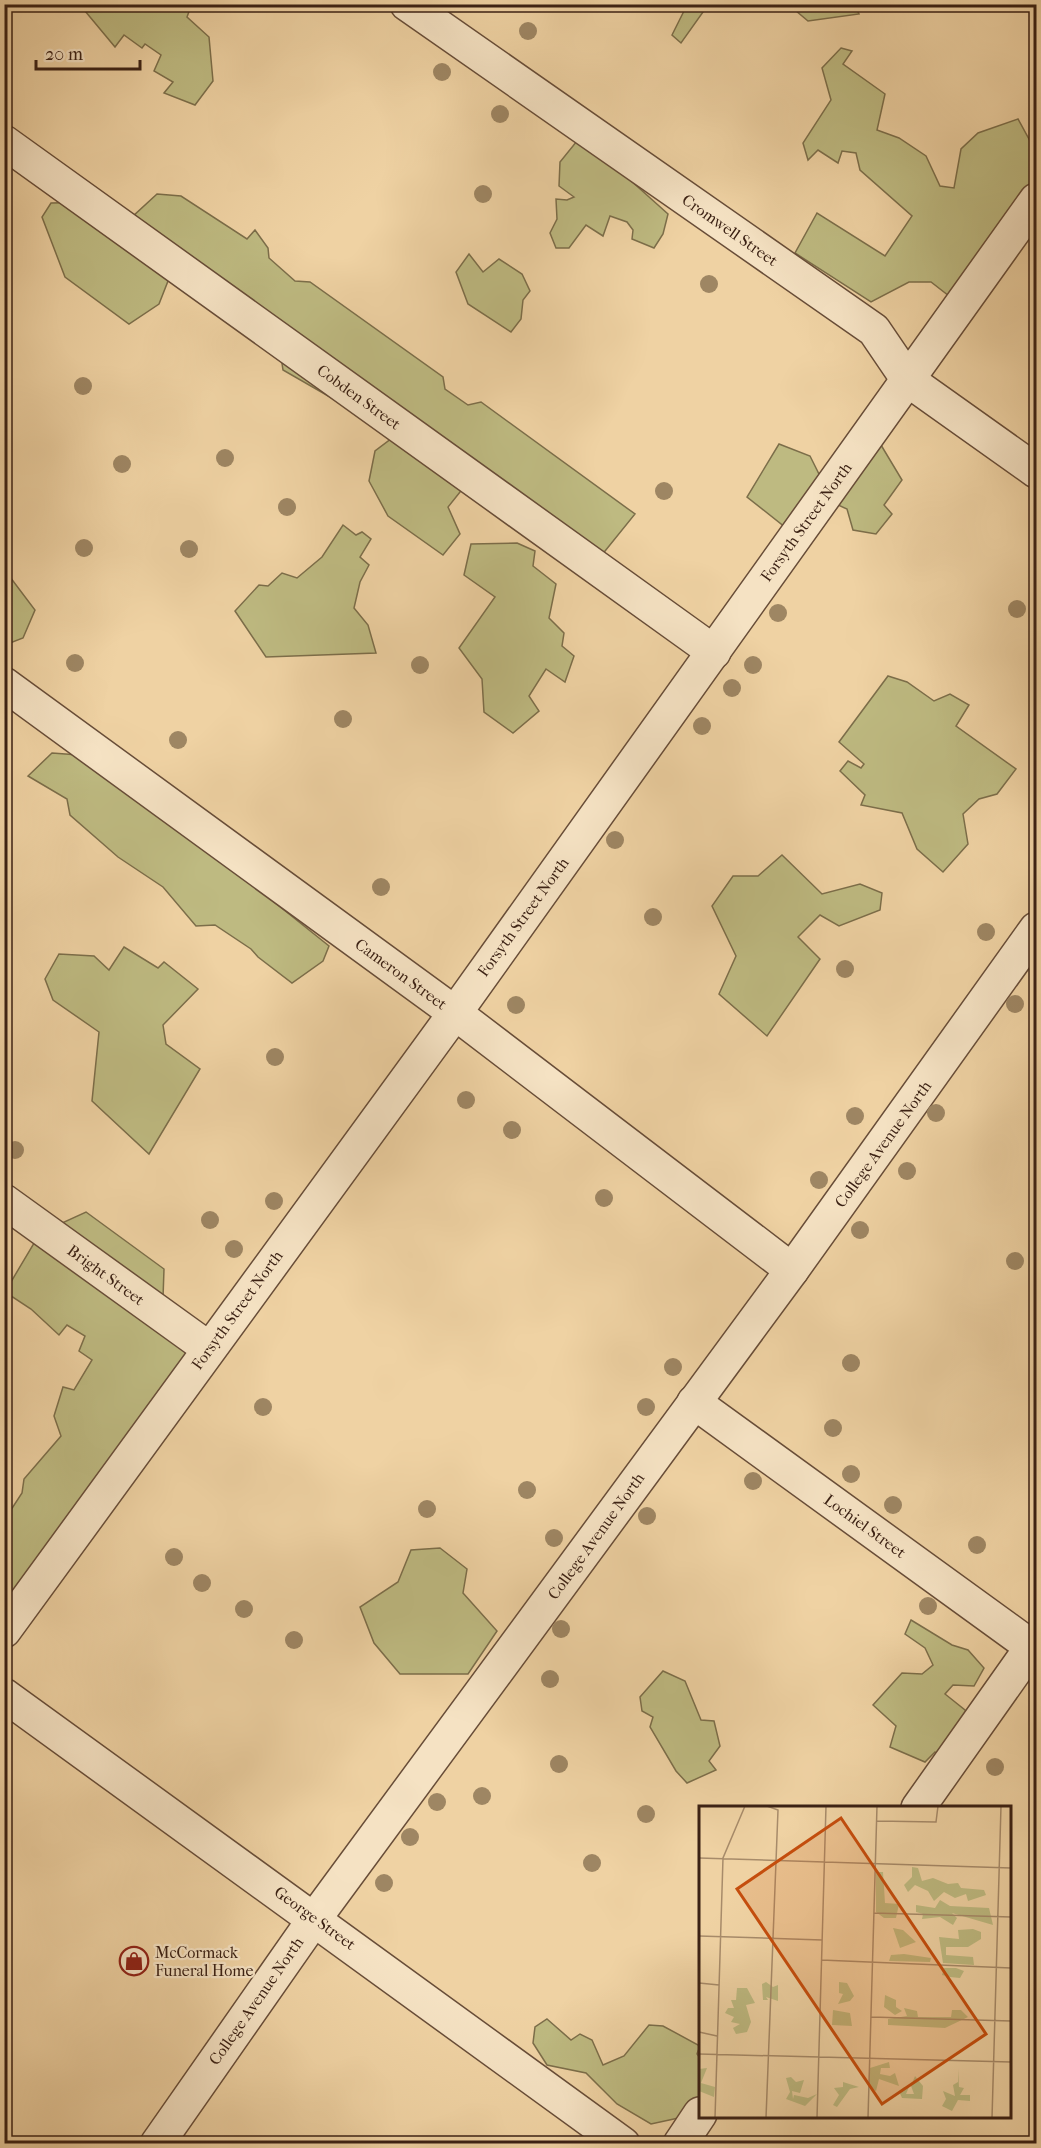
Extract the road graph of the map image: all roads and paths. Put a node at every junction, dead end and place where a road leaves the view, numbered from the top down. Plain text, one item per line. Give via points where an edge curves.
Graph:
1 (407, 4) edge
2 (4, 142) edge
3 (1036, 200) edge
4 (908, 381) junction
5 (1036, 471) edge
6 (714, 651) junction
7 (4, 684) edge
8 (1036, 929) edge
9 (455, 1013) junction
10 (4, 1201) edge
11 (792, 1270) junction
12 (208, 1348) junction
13 (694, 1402) junction
14 (4, 1631) edge
15 (1035, 1646) edge
16 (4, 1695) edge
17 (919, 1806) edge
18 (315, 1918) junction
19 (699, 2116) edge
20 (156, 2144) edge
21 (623, 2144) edge
22 (680, 2144) edge

1 - 4 street, Cromwell Street via 874,330
2 - 6 street, Cobden Street
3 - 4 street, Forsyth Street North
4 - 5 street, Cromwell Street
4 - 6 street, Forsyth Street North
6 - 9 street, Forsyth Street North
7 - 9 street, Cameron Street
8 - 11 street, College Avenue North
9 - 11 street, Cameron Street
9 - 12 street, Forsyth Street North
10 - 12 street, Bright Street
11 - 13 street, College Avenue North
12 - 14 street, Forsyth Street North
13 - 15 street, Lochiel Street
13 - 18 street, College Avenue North
15 - 17 street
16 - 18 street, George Street
18 - 20 street, College Avenue North
18 - 21 street, George Street
19 - 22 street

